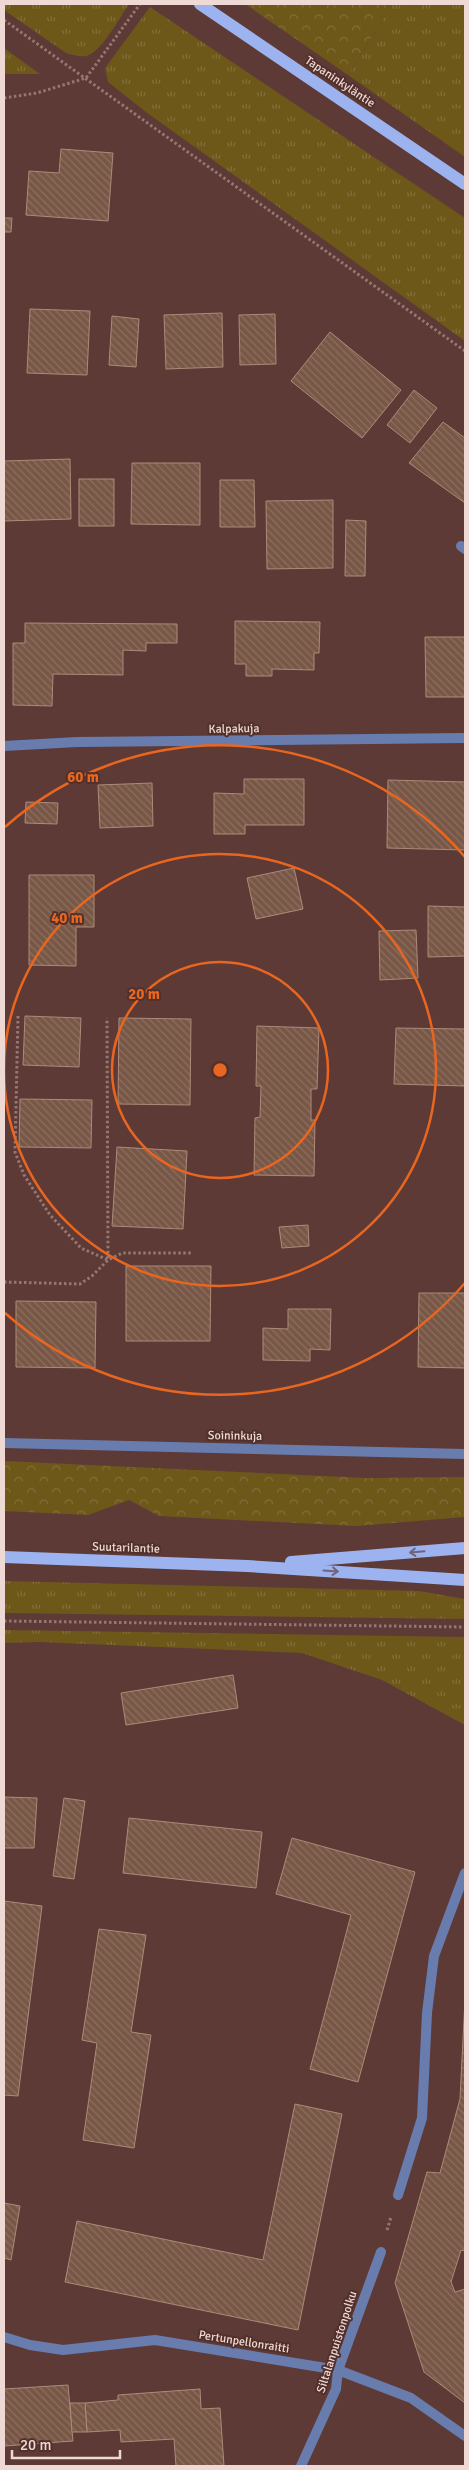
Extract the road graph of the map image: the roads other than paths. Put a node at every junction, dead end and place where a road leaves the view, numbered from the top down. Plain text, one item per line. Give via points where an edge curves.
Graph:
1 (200, 4) edge
2 (465, 184) edge
3 (465, 738) edge
4 (4, 746) edge
5 (4, 1443) edge
6 (465, 1454) edge
7 (465, 1548) edge
8 (4, 1557) edge
9 (247, 1566) junction
10 (465, 1580) edge
11 (465, 1874) edge
12 (398, 2195) road end
13 (381, 2252) road end
14 (4, 2337) edge
15 (338, 2370) junction
16 (465, 2436) edge
17 (301, 2466) edge

1 - 2 main road, Tapaninkyläntie
3 - 4 street, Kalpakuja via 77,742
5 - 6 street, Soininkuja
7 -> 9 main road, Suutarilantie
8 - 9 main road, Suutarilantie
9 -> 10 main road, Suutarilantie
11 - 12 street via 434,1956 427,2013 422,2118
13 - 15 street, Siltalanpuistonpolku
14 - 15 street, Pertunpellonraitti via 63,2350 155,2340
15 - 16 street, Pertunpellonraitti via 411,2398
15 - 17 street, Siltalanpuistonpolku via 336,2389

